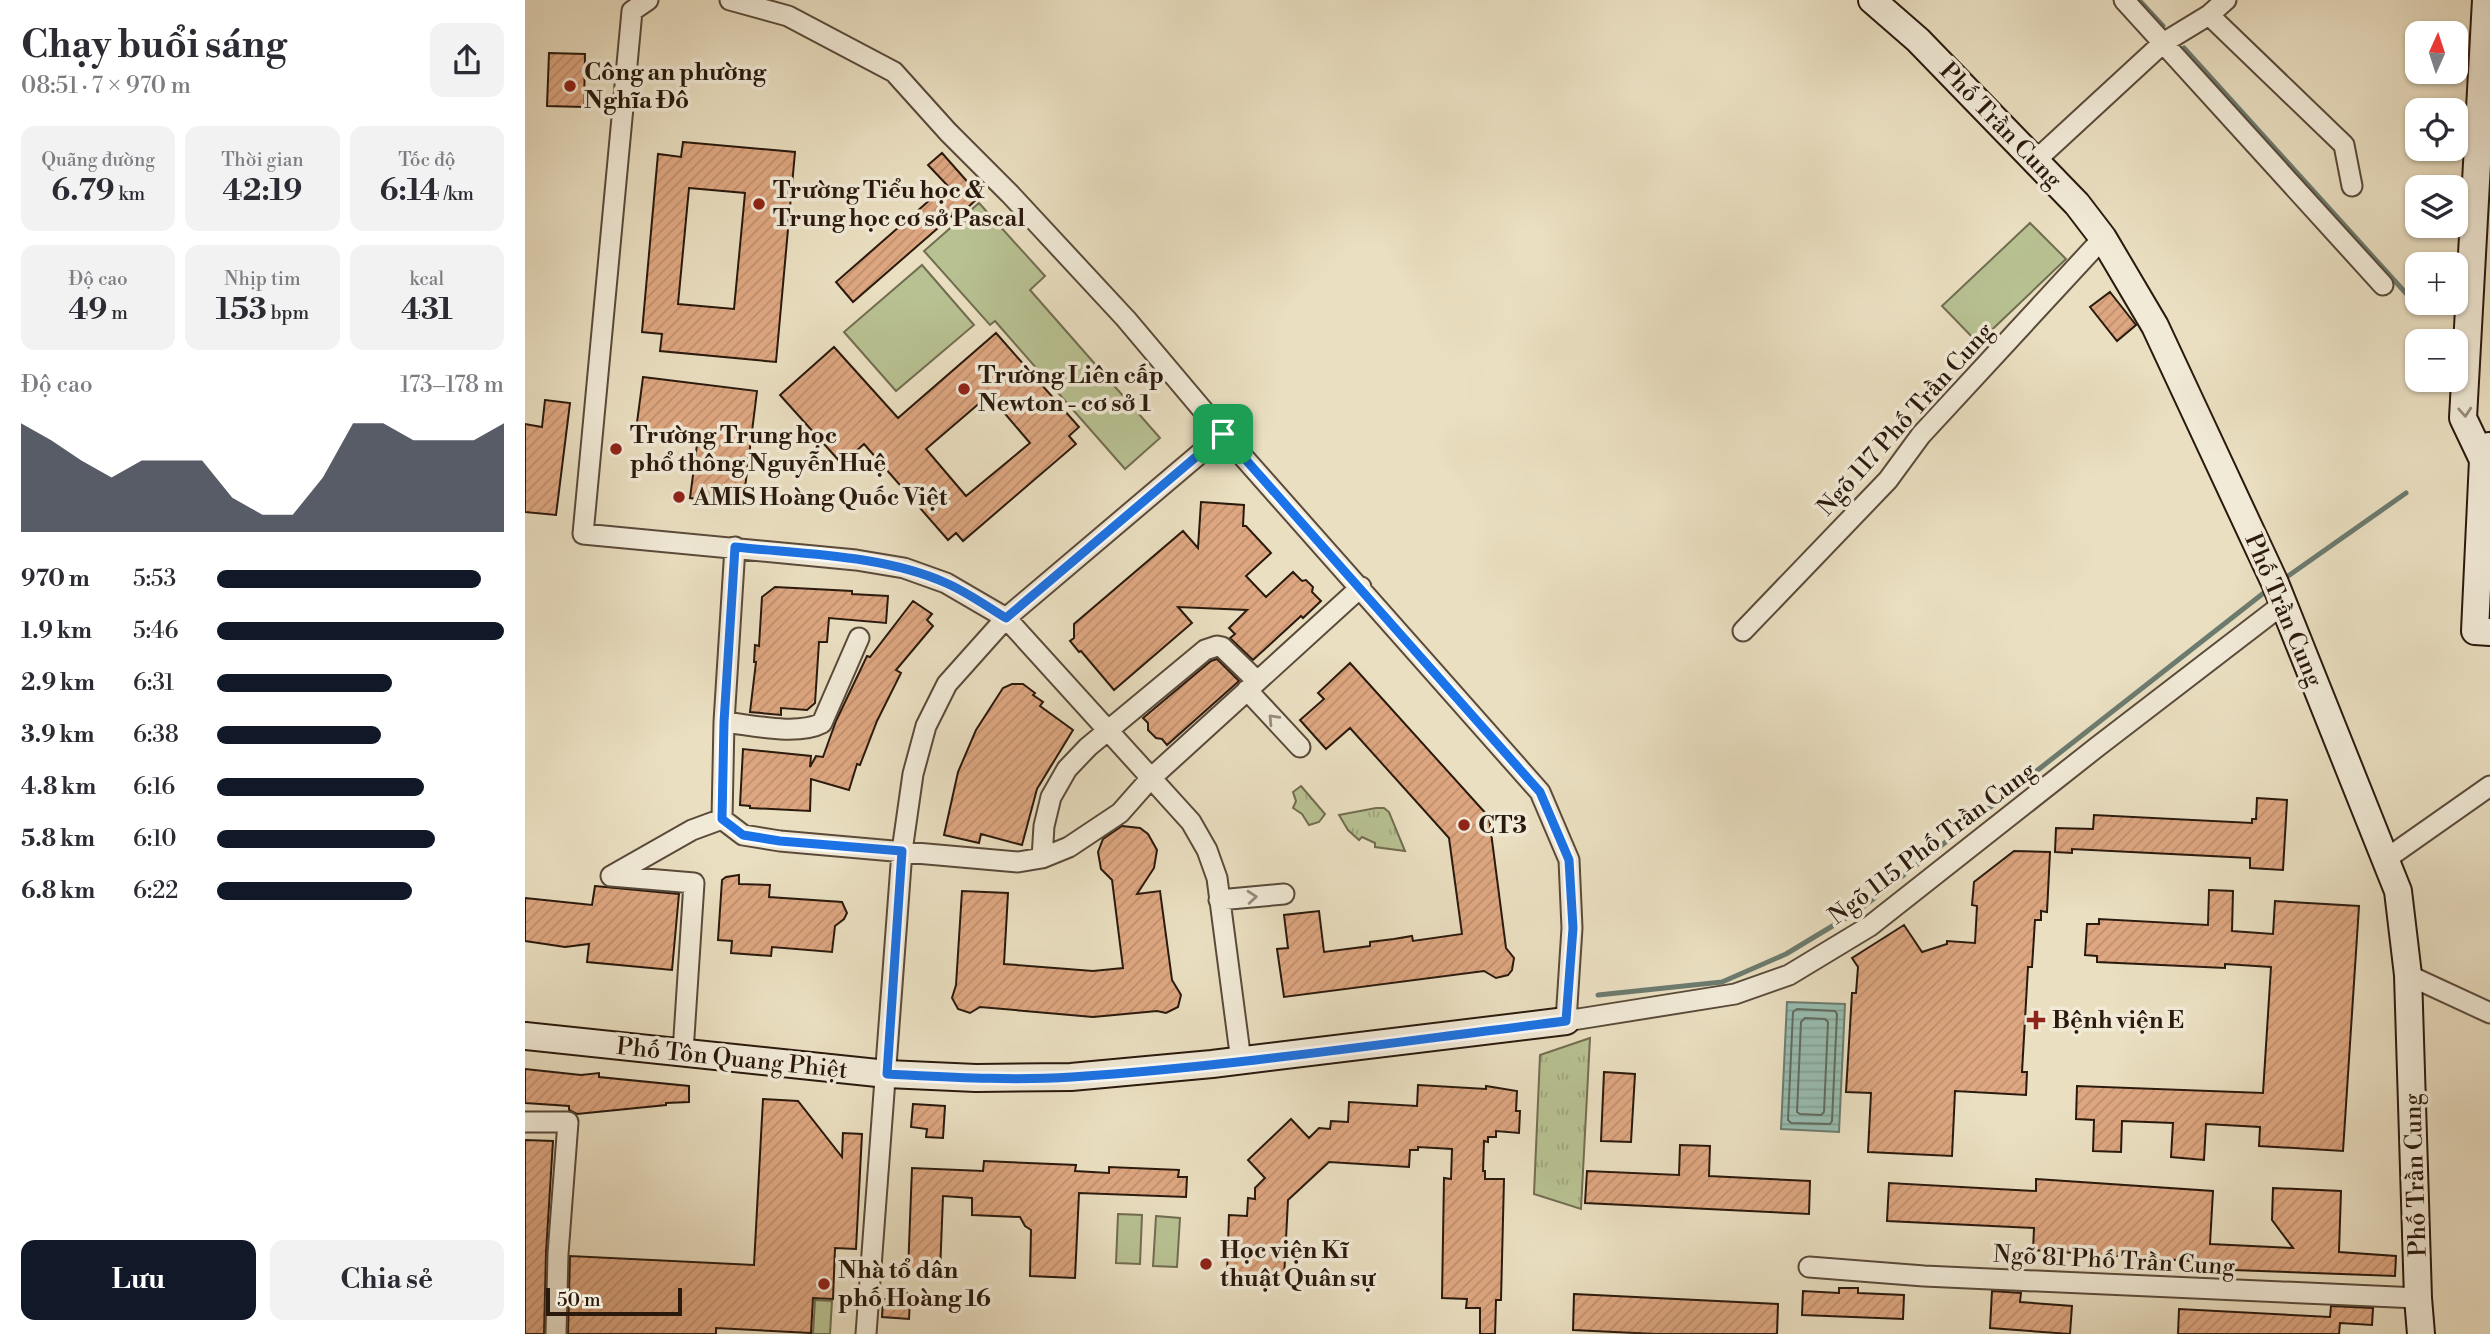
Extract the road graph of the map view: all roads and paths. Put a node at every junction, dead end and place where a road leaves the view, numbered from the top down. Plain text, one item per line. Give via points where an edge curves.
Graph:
1 (647, 0) edge
2 (730, 0) edge
3 (1872, 0) edge
4 (2124, 0) edge
5 (2226, 0) edge
6 (2486, 0) edge
7 (2209, 15) junction
8 (2163, 43) junction
9 (2035, 161) junction
10 (2352, 186) dead end
11 (2103, 238) junction
12 (2383, 285) dead end
13 (1223, 434) junction
14 (2487, 452) edge
15 (2485, 511) edge
16 (735, 547) junction
17 (1360, 587) junction
18 (2279, 595) junction
19 (1006, 618) junction
20 (2483, 619) edge
21 (1743, 631) dead end
22 (859, 638) dead end
23 (1252, 686) junction
24 (724, 722) junction
25 (1109, 731) junction
26 (1300, 747) dead end
27 (1150, 779) junction
28 (2490, 786) edge
29 (722, 819) junction
30 (902, 851) junction
31 (1042, 858) junction
32 (2386, 859) junction
33 (1284, 894) dead end
34 (1219, 900) junction
35 (2408, 975) junction
36 (2490, 1013) edge
37 (1566, 1021) junction
38 (525, 1036) edge
39 (683, 1052) junction
40 (1241, 1061) junction
41 (887, 1074) junction
42 (525, 1122) edge
43 (1809, 1267) dead end
44 (2418, 1298) junction
45 (557, 1334) edge
46 (866, 1334) edge
47 (2421, 1334) edge

1 - 16 street via 632,11 583,534
2 - 13 street via 788,16 894,72 1126,318
3 - 9 street, Phố Trần Cung via 1918,40
4 - 8 street
5 - 7 street
6 -> 14 street via 2463,418
7 - 8 street
7 - 10 street via 2344,145
8 - 9 street
8 - 12 street
9 - 11 street, Phố Trần Cung
11 - 18 street, Phố Trần Cung via 2155,326
11 - 21 street, Ngõ 117 Phố Trần Cung via 1921,435 1888,480
13 - 17 street
13 - 19 street
14 - 15 street
15 - 20 street
16 - 19 street via 904,568 946,583
16 - 24 street
17 - 23 street
17 - 37 street via 1540,792 1569,860 1573,928
18 - 32 street, Phố Trần Cung
18 - 37 street, Ngõ 115 Phố Trần Cung via 2097,747 1870,926 1789,975 1735,994
19 - 25 street
19 - 30 street via 947,684 926,726 913,774
22 - 24 street via 822,723 810,729
23 - 25 street via 1222,647 1211,647
26 -> 23 street
23 - 27 street
24 - 29 street
25 - 27 street
25 - 31 street via 1067,769 1055,789 1044,826
27 - 31 street via 1120,813 1069,847
27 - 34 street via 1191,822 1207,850
28 - 32 street
29 - 30 street via 743,835
29 - 39 street via 692,830 611,876 694,883
30 - 31 street via 1018,862
30 - 41 street
32 - 35 street, Phố Trần Cung via 2398,891
34 -> 33 street
34 - 40 street
35 - 36 street
35 - 44 street, Phố Trần Cung
37 - 40 street, Phố Tôn Quang Phiệt
38 - 39 street, Phố Tôn Quang Phiệt
39 - 41 street, Phố Tôn Quang Phiệt
40 - 41 street, Phố Tôn Quang Phiệt via 1070,1077
41 - 46 street
42 - 45 street via 568,1122
43 - 44 street, Ngõ 81 Phố Trần Cung
44 - 47 street, Phố Trần Cung

